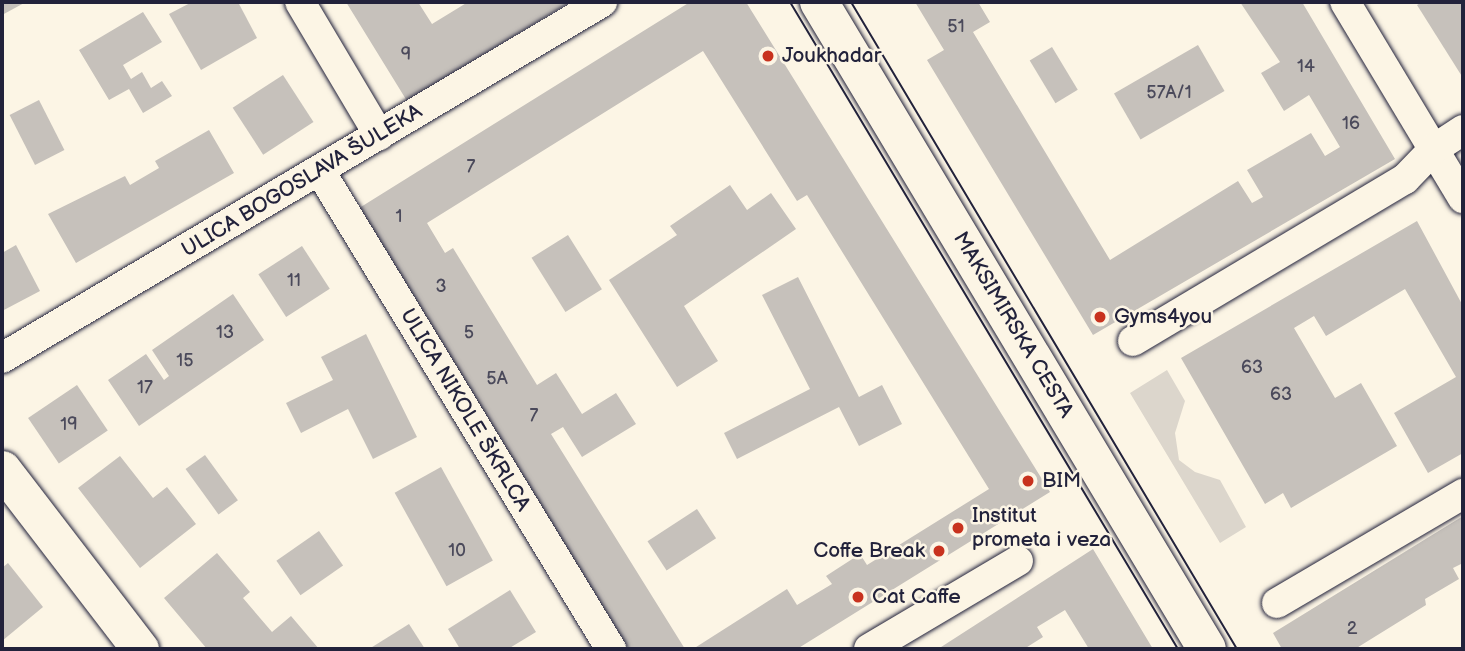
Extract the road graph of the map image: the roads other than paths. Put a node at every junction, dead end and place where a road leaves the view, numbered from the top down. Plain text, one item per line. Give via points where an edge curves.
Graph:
1 (300, 2) edge
2 (601, 2) edge
3 (820, 2) edge
4 (1345, 2) edge
5 (1463, 130) edge
6 (379, 135) junction
7 (1434, 149) junction
8 (320, 171) junction
9 (1463, 198) edge
10 (1133, 341) dead end
11 (2, 358) edge
12 (2, 469) edge
13 (1463, 494) edge
14 (1018, 561) dead end
15 (1277, 603) dead end
16 (140, 649) edge
17 (611, 649) edge
18 (869, 649) edge
19 (1207, 649) edge

1 - 6 street
2 - 6 street, ULICA BOGOSLAVA ŠULEKA
3 - 19 main road, MAKSIMIRSKA CESTA
4 - 7 street
5 - 7 street
6 - 8 street, ULICA BOGOSLAVA ŠULEKA
7 - 9 street
7 - 10 street via 1405,179
8 - 11 street, ULICA BOGOSLAVA ŠULEKA
8 - 17 street, ULICA NIKOLE ŠKRLCA
12 - 16 street
13 - 15 street
14 - 18 street

